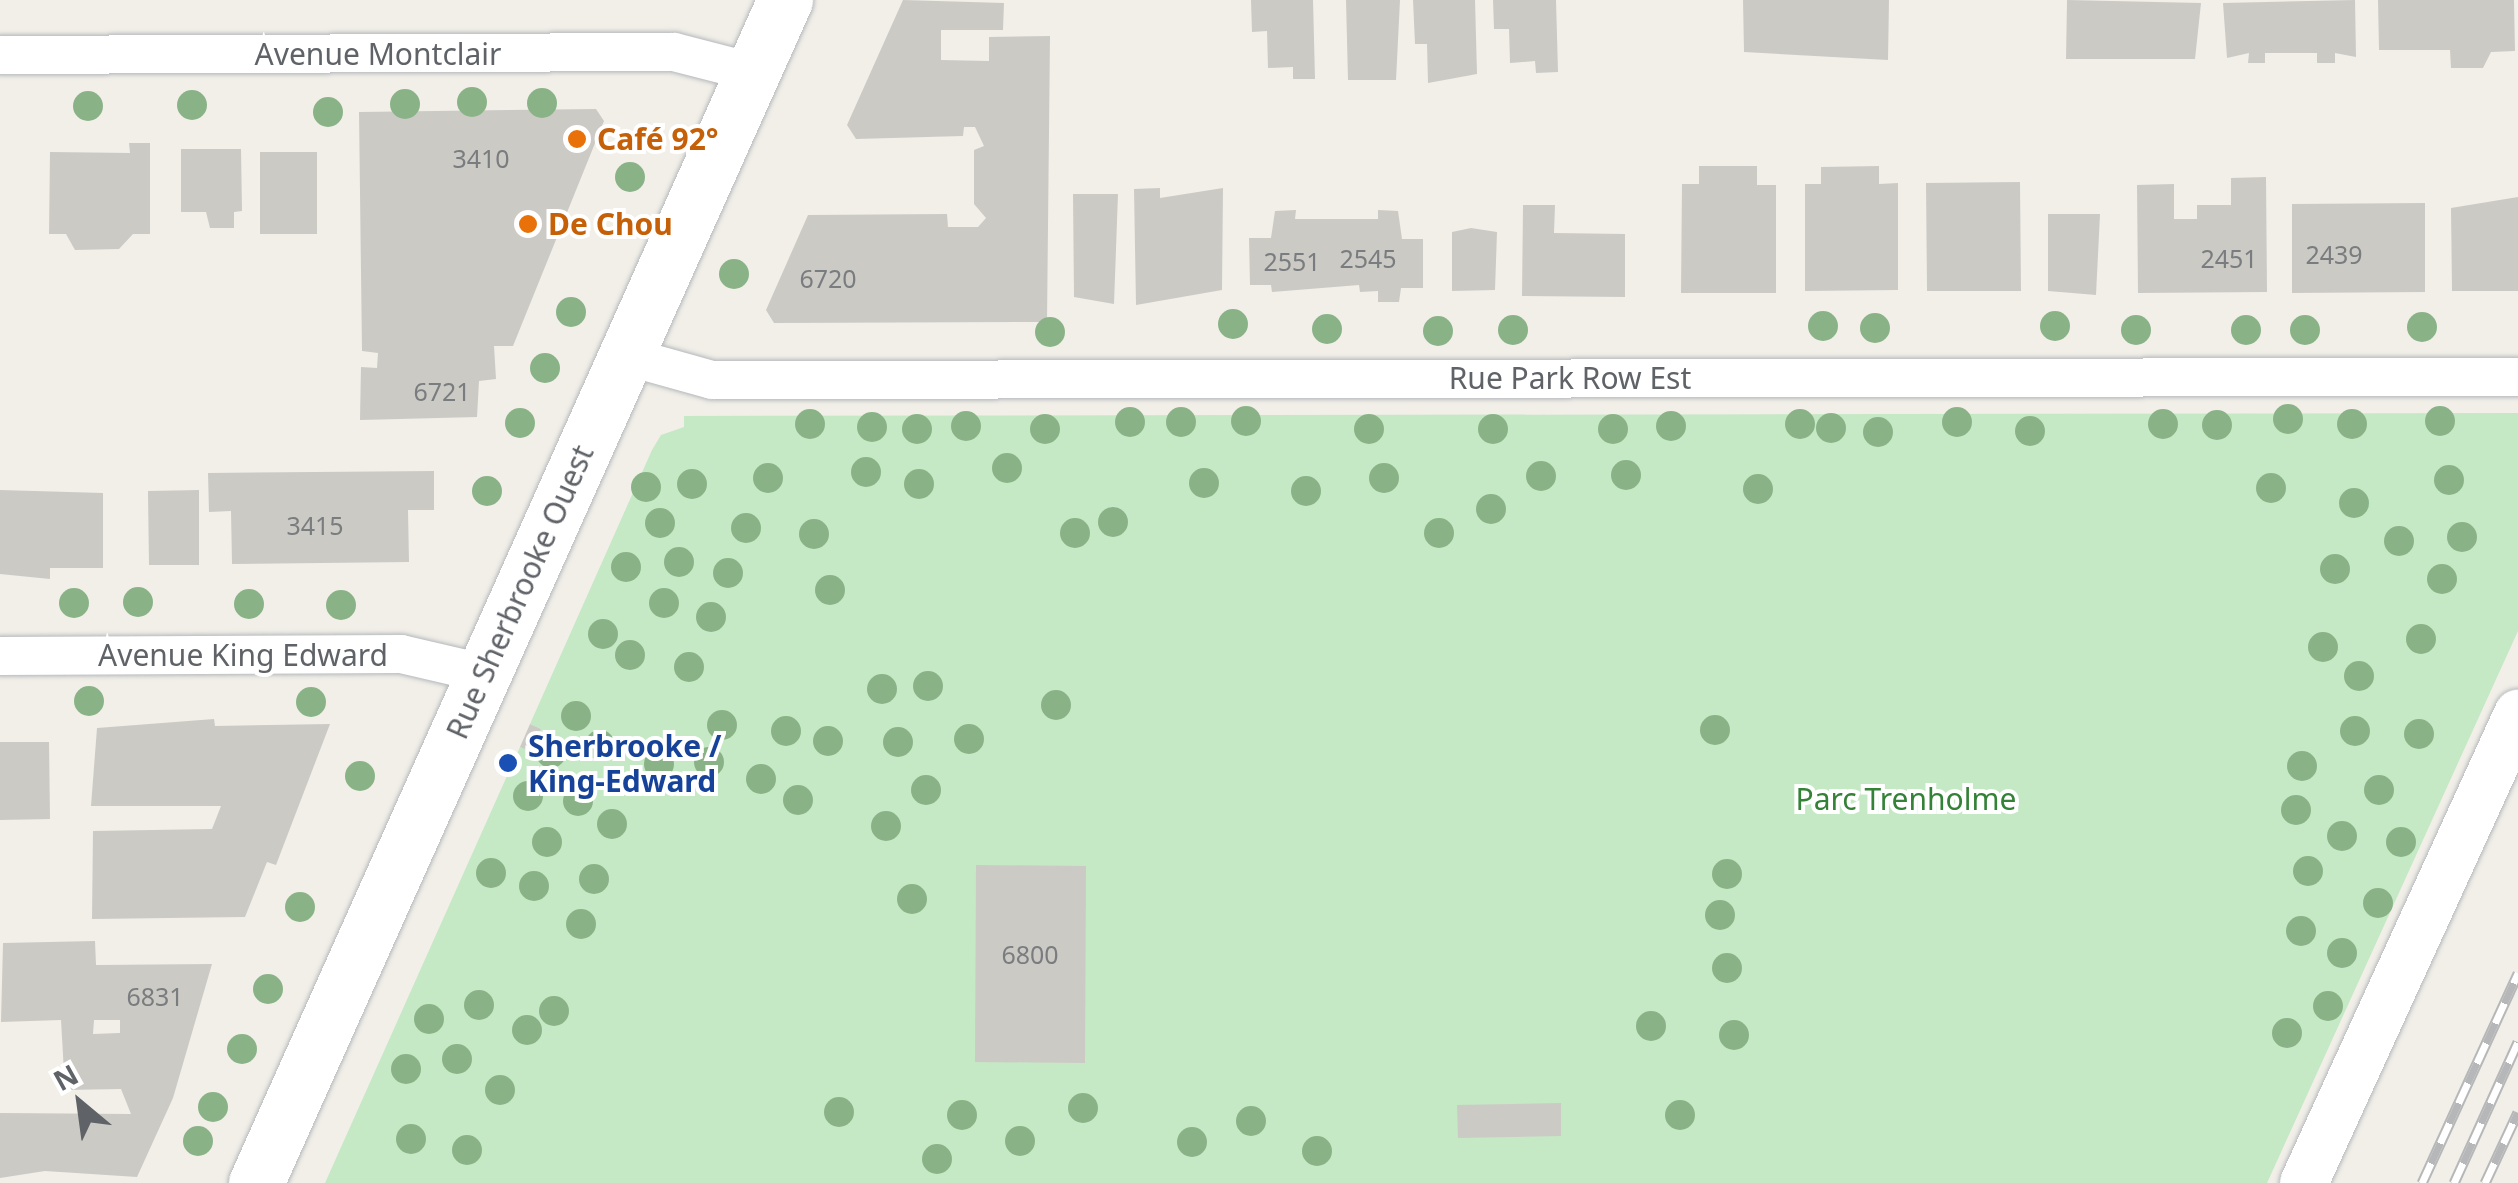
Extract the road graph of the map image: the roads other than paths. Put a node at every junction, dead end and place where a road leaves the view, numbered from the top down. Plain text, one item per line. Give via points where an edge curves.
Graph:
1 (785, 0) edge
2 (0, 55) edge
3 (752, 72) junction
4 (626, 356) junction
5 (2518, 376) edge
6 (0, 656) edge
7 (483, 673) junction
8 (2518, 714) edge
9 (256, 1183) edge
10 (2304, 1183) edge

1 - 3 main road, Rue Sherbrooke Ouest
2 - 3 street, Avenue Montclair via 674,52
3 - 4 main road, Rue Sherbrooke Ouest
4 - 5 street, Rue Park Row Est via 712,380
4 - 7 main road, Rue Sherbrooke Ouest
6 - 7 street, Avenue King Edward via 402,654
7 - 9 main road, Rue Sherbrooke Ouest
8 - 10 street

